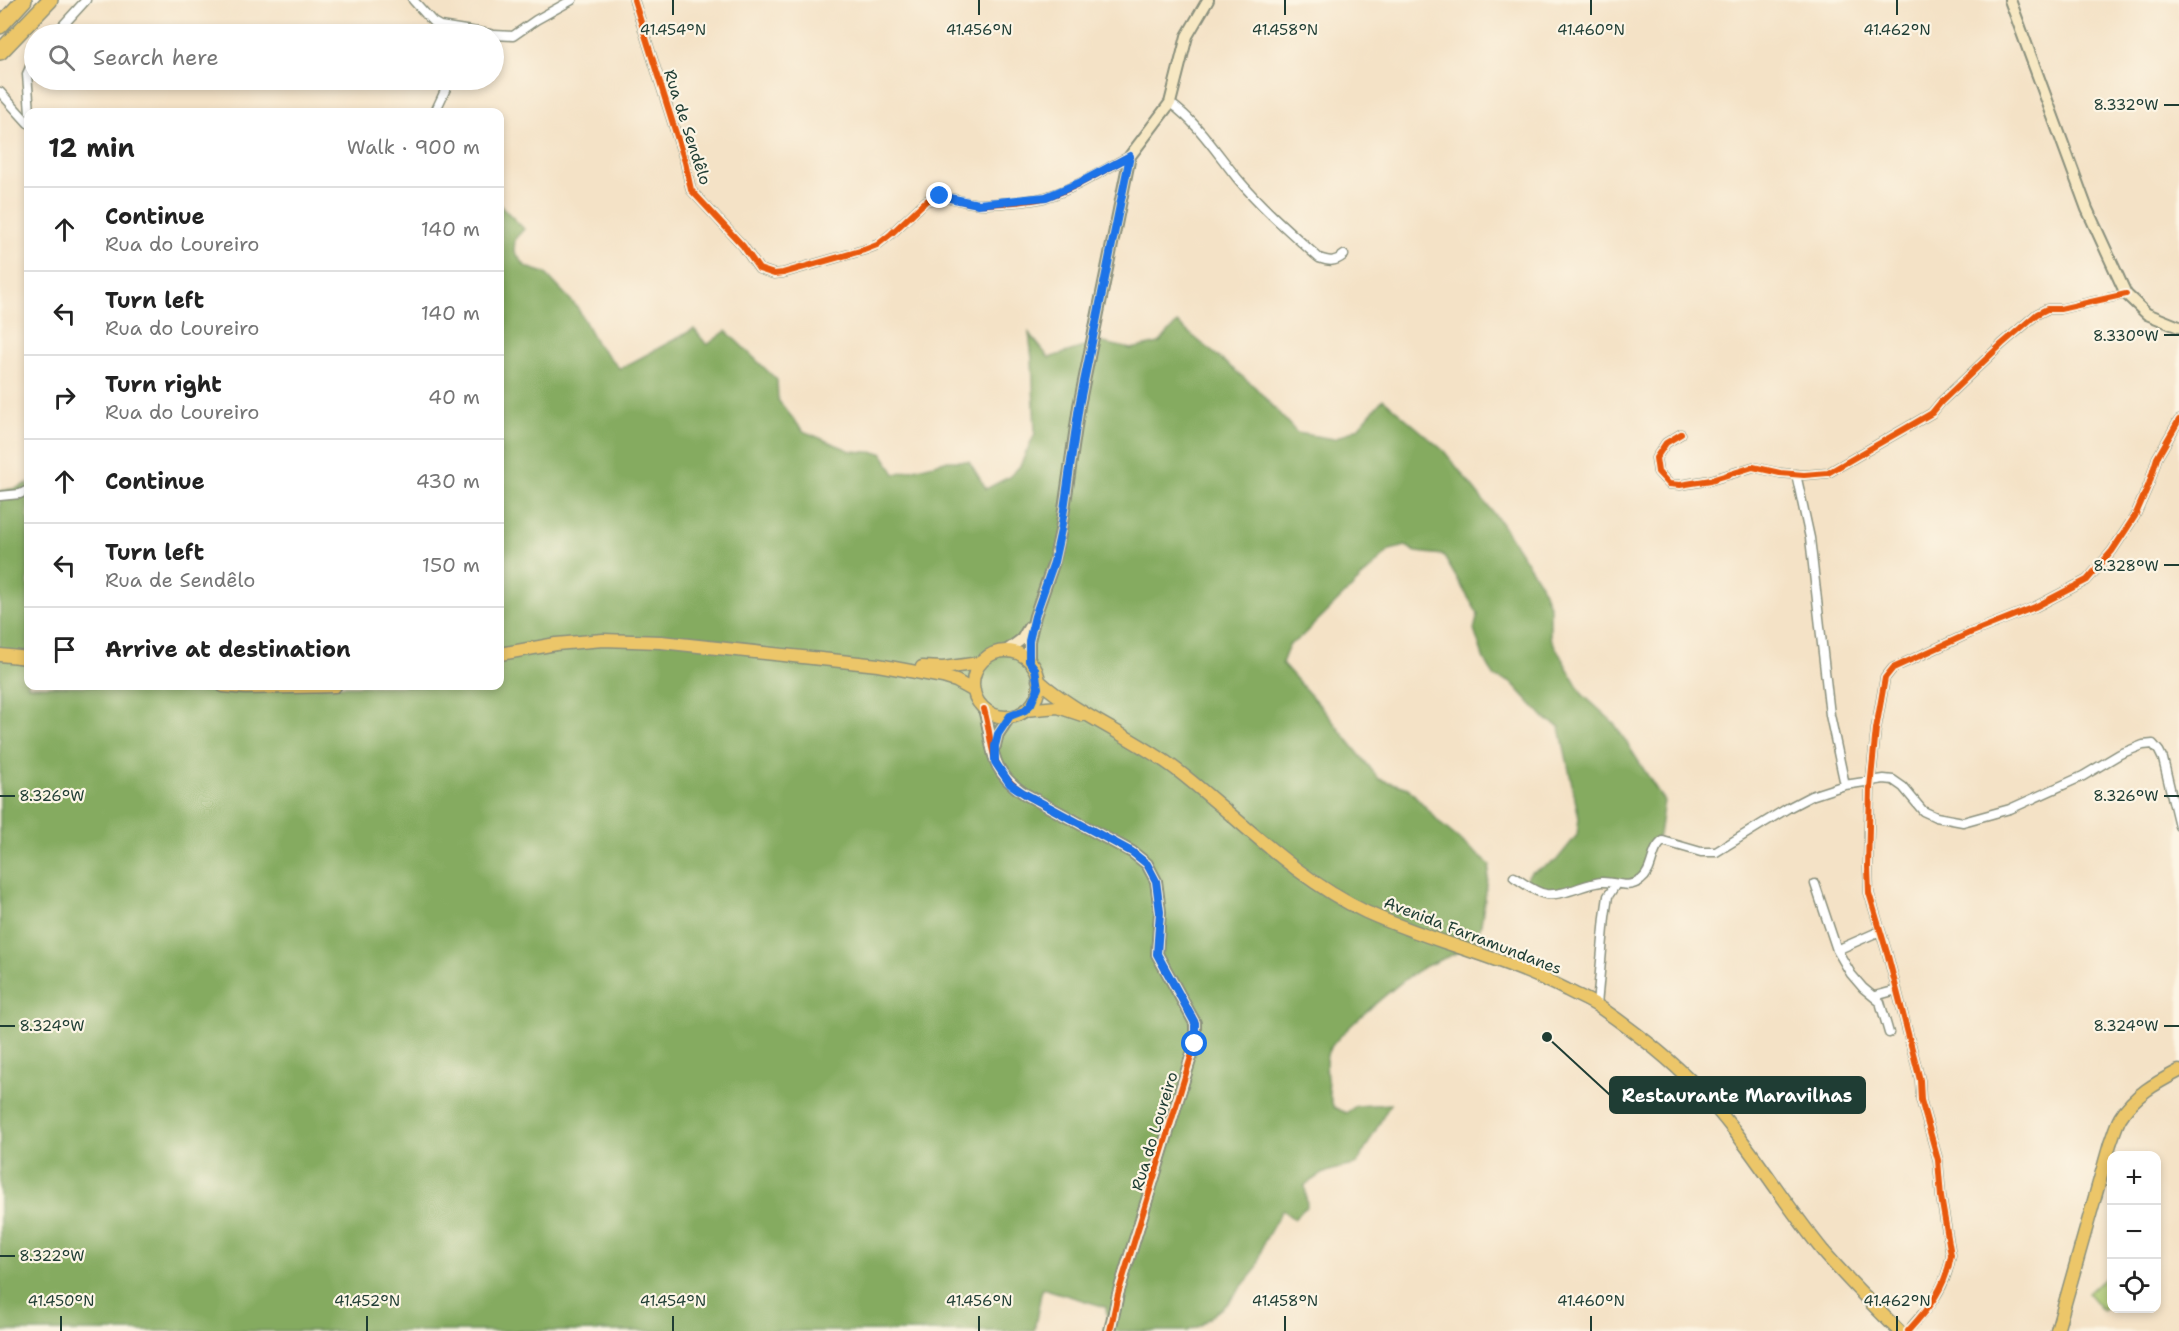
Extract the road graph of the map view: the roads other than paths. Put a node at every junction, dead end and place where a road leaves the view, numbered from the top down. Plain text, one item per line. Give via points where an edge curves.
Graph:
1 (24, 0) edge
2 (50, 0) edge
3 (86, 0) edge
4 (413, 0) edge
5 (572, 0) edge
6 (634, 0) edge
7 (1208, 0) edge
8 (2010, 0) edge
9 (27, 24) edge
10 (65, 24) edge
11 (436, 24) edge
12 (0, 26) edge
13 (24, 27) edge
14 (504, 36) edge
15 (0, 52) edge
16 (28, 90) edge
17 (445, 90) edge
18 (1, 93) edge
19 (1170, 103) junction
20 (30, 108) edge
21 (437, 108) edge
22 (24, 119) edge
23 (1130, 156) junction
24 (1344, 255) dead end
25 (2126, 294) junction
26 (2179, 327) edge
27 (2179, 420) edge
28 (1682, 434) dead end
29 (1796, 474) junction
30 (24, 492) edge
31 (0, 496) edge
32 (1035, 616) junction
33 (1006, 651) junction
34 (504, 653) edge
35 (0, 655) edge
36 (24, 658) edge
37 (1029, 661) junction
38 (980, 663) junction
39 (878, 665) junction
40 (1038, 680) junction
41 (974, 691) junction
42 (984, 708) junction
43 (1025, 710) junction
44 (1010, 716) junction
45 (1101, 721) junction
46 (995, 762) junction
47 (1871, 781) junction
48 (1845, 785) junction
49 (2179, 826) edge
50 (1514, 877) dead end
51 (1616, 884) junction
52 (1815, 884) dead end
53 (1880, 931) junction
54 (1837, 950) junction
55 (1897, 990) junction
56 (1875, 996) junction
57 (1597, 1005) junction
58 (1889, 1033) dead end
59 (2179, 1071) edge
60 (1912, 1326) dead end
61 (1897, 1328) edge
62 (1110, 1331) edge
63 (2056, 1331) edge

1 - 12 highway
2 - 9 highway
3 - 10 street
4 - 11 street
5 - 14 street via 513,36
6 - 23 street, Rua de Sendêlo via 691,190 766,273 783,273 877,245 926,201 935,198 978,204 1046,197
7 - 19 street via 1187,36
8 - 25 street via 2087,209
13 - 15 highway
16 - 20 street
17 - 21 street
18 - 22 street
19 - 23 street
19 - 24 street via 1185,114 1264,208 1319,258 1328,262
23 - 32 street via 1079,406 1061,530
25 - 26 street via 2147,314
25 - 29 street via 2037,314 1932,413 1827,473
27 - 47 street via 2157,458 2135,516 2087,580 2035,607 1893,668 1885,678 1880,701
28 - 29 street via 1666,443 1656,458 1658,472 1669,484 1711,480 1753,467
29 - 48 street via 1810,538 1830,715
30 - 31 street
32 - 33 street via 1022,639
32 - 37 street
33 - 37 main road
33 - 38 main road via 987,656
34 - 39 main road via 556,644 615,640
35 - 36 main road
37 - 40 main road
38 - 39 main road via 943,668
38 - 41 main road via 975,671
39 - 41 main road via 943,677
40 - 43 main road via 1036,697
40 - 45 main road
41 - 42 main road
42 - 44 main road
42 - 46 street, Rua do Loureiro
43 - 44 main road
43 - 45 main road via 1058,708
44 - 46 street via 998,734
45 - 57 main road, Avenida Farramundanes via 1176,769 1279,856 1340,898 1399,926 1538,975
46 - 62 street, Rua do Loureiro via 1010,784 1147,864 1156,881 1160,912 1157,954 1195,1023 1195,1044
47 - 48 street
47 - 49 street via 1893,780 1923,811 1963,822 2010,808 2083,776 2120,754 2152,744 2163,759
47 - 53 street via 1869,892
48 - 51 street via 1811,796 1716,852 1701,852 1663,841 1643,879 1630,886
50 - 51 street via 1547,894 1602,882
51 - 57 street via 1608,896
52 - 54 street
53 - 54 street
53 - 55 street
54 - 56 street via 1851,974
55 - 56 street
55 - 60 street via 1920,1080 1921,1100 1937,1152 1950,1256 1939,1293
56 - 58 street
57 - 61 main road, Avenida Farramundanes via 1662,1054 1695,1085 1728,1122 1822,1249
59 - 63 main road via 2137,1096 2120,1118

